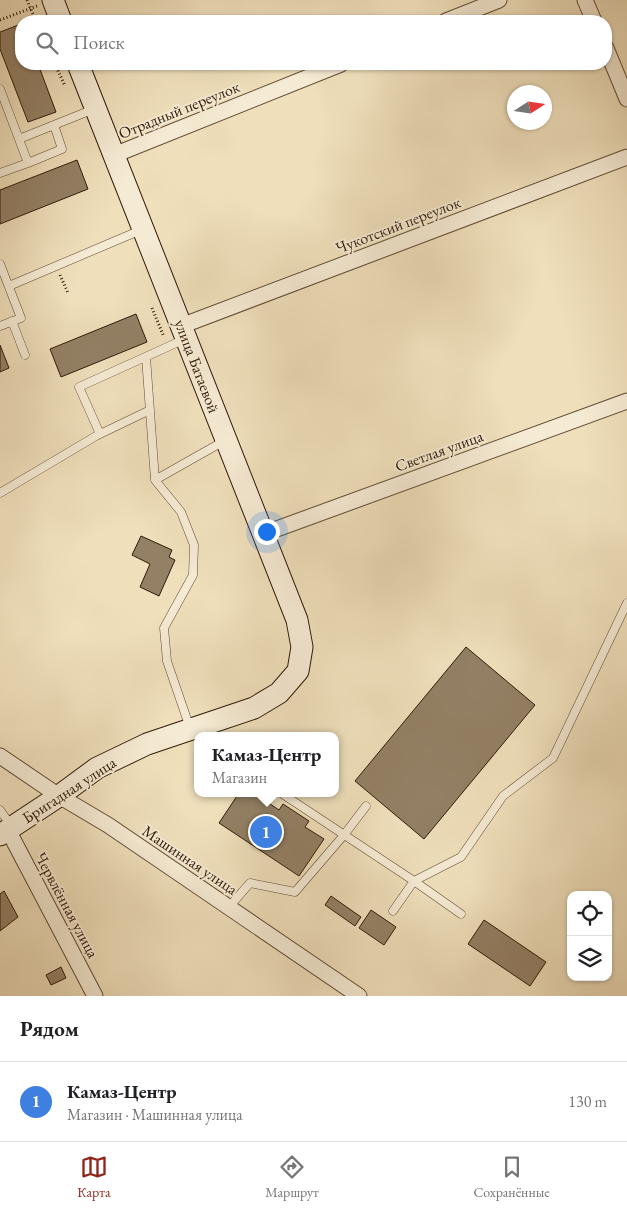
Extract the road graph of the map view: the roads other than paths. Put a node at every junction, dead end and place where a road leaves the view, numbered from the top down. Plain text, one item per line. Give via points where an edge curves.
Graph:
1 (499, 0) edge
2 (585, 0) edge
3 (49, 1) edge
4 (57, 15) edge
5 (461, 15) edge
6 (591, 15) edge
7 (612, 63) edge
8 (80, 70) edge
9 (326, 70) edge
10 (0, 89) edge
11 (627, 99) edge
12 (96, 108) junction
13 (54, 125) junction
14 (19, 139) junction
15 (114, 155) junction
16 (627, 157) edge
17 (28, 163) junction
18 (0, 174) edge
19 (143, 229) junction
20 (0, 264) edge
21 (9, 286) junction
22 (12, 321) junction
23 (0, 326) edge
24 (184, 332) junction
25 (25, 355) dead end
26 (146, 357) junction
27 (627, 401) edge
28 (150, 410) junction
29 (100, 434) junction
30 (226, 440) junction
31 (155, 480) junction
32 (0, 493) edge
33 (263, 534) junction
34 (627, 603) edge
35 (298, 671) joint
36 (202, 728) junction
37 (0, 756) edge
38 (59, 796) junction
39 (287, 797) edge
40 (366, 806) dead end
41 (5, 825) edge
42 (344, 835) junction
43 (414, 881) junction
44 (229, 907) junction
45 (393, 911) dead end
46 (461, 914) dead end
47 (95, 996) edge
48 (359, 996) edge

1 - 5 street
2 - 6 street
3 - 4 main road
7 - 11 street
8 - 12 main road, улица Батаевой
9 - 15 street, Отрадный переулок
10 - 14 lane
12 - 13 lane
12 - 15 main road, улица Батаевой
13 - 14 lane
13 - 17 lane via 62,149
14 - 17 lane
15 - 19 main road, улица Батаевой
16 - 24 street, Чукотский переулок
17 - 18 lane
19 - 21 lane
19 - 24 main road, улица Батаевой
20 - 21 lane
21 - 22 lane via 21,318
22 - 23 lane
22 - 25 lane
24 - 26 lane
24 - 30 main road, улица Батаевой
26 - 28 lane
26 - 29 lane via 78,387
27 - 33 street, Светлая улица
28 - 29 lane
28 - 31 lane
29 - 32 lane
30 - 31 lane
30 - 33 main road, улица Батаевой
31 - 36 lane via 181,512 194,545 193,574 164,628 167,661
33 - 35 main road, улица Батаевой via 297,620 302,647
34 - 43 lane via 553,758 503,796 461,858
35 - 36 main road, Бригадная улица via 279,693 254,708
36 - 38 main road, Бригадная улица via 147,744 97,768
37 - 38 street, Машинная улица
38 - 41 main road, Бригадная улица
38 - 44 street, Машинная улица via 108,825
39 - 42 lane
40 - 42 lane
41 - 47 street, Червлённая улица
42 - 43 lane
42 - 44 lane via 295,892 250,883
43 - 45 lane
43 - 46 lane
44 - 48 street, Машинная улица

